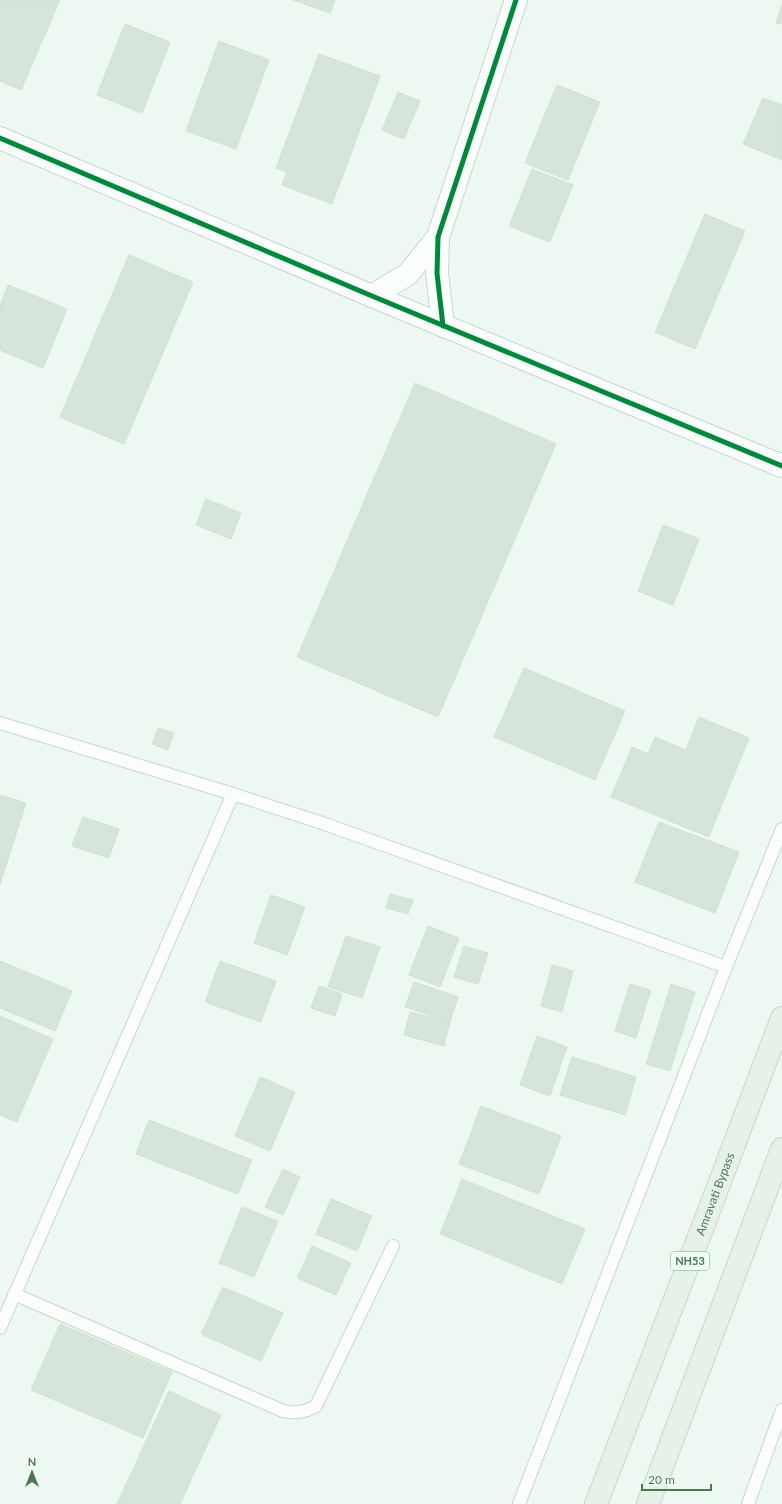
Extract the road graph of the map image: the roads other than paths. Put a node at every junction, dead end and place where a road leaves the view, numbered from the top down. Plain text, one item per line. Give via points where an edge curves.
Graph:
1 (516, 0) edge
2 (0, 138) edge
3 (438, 237) junction
4 (372, 296) junction
5 (443, 326) junction
6 (782, 466) edge
7 (0, 722) edge
8 (233, 794) junction
9 (782, 829) edge
10 (726, 967) junction
11 (782, 1018) edge
12 (782, 1149) edge
13 (393, 1246) dead end
14 (14, 1294) junction
15 (0, 1328) edge
16 (782, 1410) edge
17 (519, 1504) edge
18 (596, 1504) edge
19 (648, 1504) edge
20 (748, 1504) edge

1 - 3 street
2 - 4 street
3 - 4 street via 408,274
3 - 5 street via 437,274
4 - 5 street
5 - 6 street
7 - 8 lane
8 - 10 lane
8 - 14 lane
9 - 10 lane
10 - 17 lane
11 - 18 highway, Amravati Bypass / NH53
12 - 19 highway
13 - 14 lane via 316,1406 307,1411 294,1413 283,1411
14 - 15 lane
16 - 20 lane

